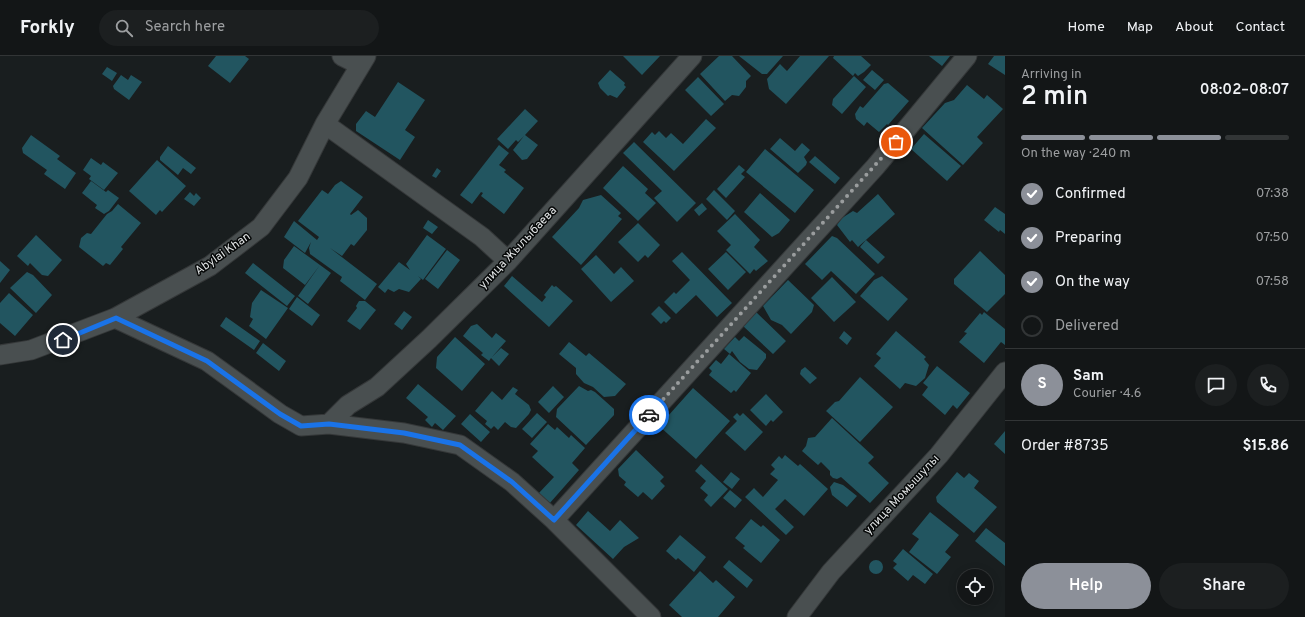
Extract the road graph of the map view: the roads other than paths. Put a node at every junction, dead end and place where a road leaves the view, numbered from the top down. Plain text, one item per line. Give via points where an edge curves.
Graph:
1 (342, 56) edge
2 (692, 56) edge
3 (967, 56) edge
4 (363, 61) edge
5 (325, 124) junction
6 (508, 261) junction
7 (116, 318) junction
8 (0, 355) edge
9 (1005, 372) edge
10 (329, 424) junction
11 (554, 520) junction
12 (650, 617) edge
13 (797, 617) edge

1 - 4 street
2 - 6 street, улица Жылыбаева
3 - 11 street via 876,166
4 - 5 street, Abylai Khan
5 - 6 street via 482,237
5 - 7 street, Abylai Khan via 298,178 260,227 210,266
6 - 10 street, улица Жылыбаева via 430,340 377,387 348,405
7 - 8 street, Abylai Khan via 31,350
7 - 10 street via 207,361 280,414 301,426
9 - 13 street, улица Момышулы via 939,455 831,572
10 - 11 street via 404,433 460,445 512,482
11 - 12 street

